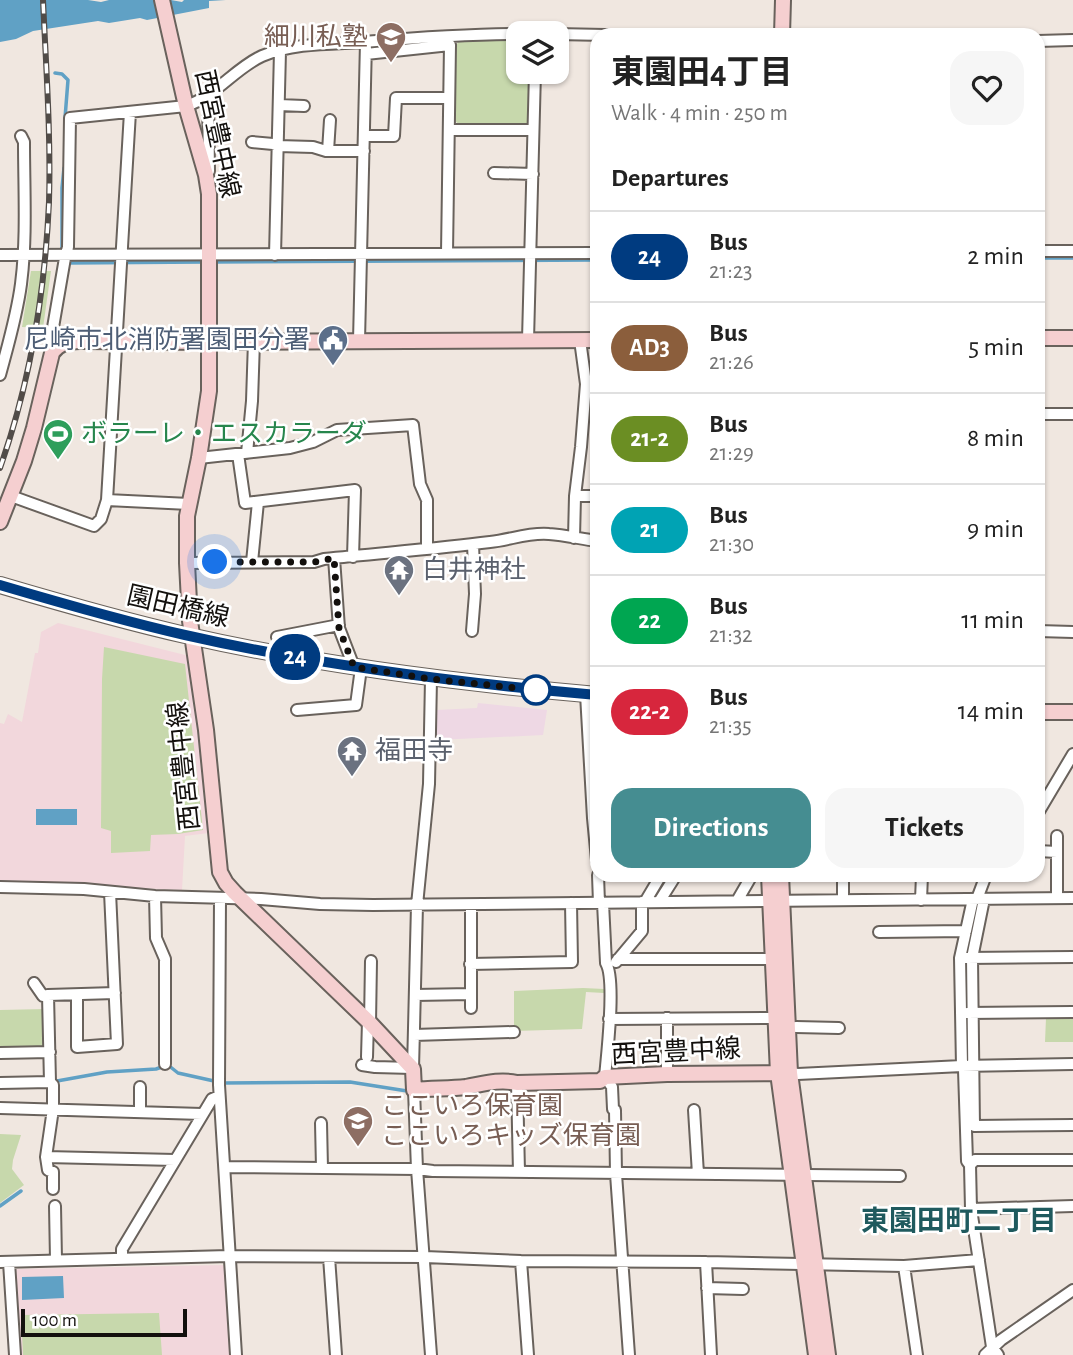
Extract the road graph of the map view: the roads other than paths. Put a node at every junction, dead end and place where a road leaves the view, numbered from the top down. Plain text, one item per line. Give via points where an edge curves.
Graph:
1 (162, 0) edge
2 (783, 5) edge
3 (782, 28) edge
4 (506, 34) edge
5 (569, 34) edge
6 (590, 35) edge
7 (1073, 40) edge
8 (1045, 41) edge
9 (366, 48) junction
10 (280, 51) junction
11 (535, 84) edge
12 (208, 94) junction
13 (449, 98) junction
14 (279, 105) junction
15 (186, 106) junction
16 (304, 106) dead end
17 (130, 112) junction
18 (330, 120) dead end
19 (449, 130) junction
20 (533, 130) junction
21 (21, 136) dead end
22 (364, 136) junction
23 (251, 142) dead end
24 (278, 146) junction
25 (328, 151) junction
26 (364, 151) junction
27 (494, 173) dead end
28 (533, 174) junction
29 (209, 194) junction
30 (1045, 251) edge
31 (1073, 251) edge
32 (447, 253) junction
33 (590, 254) edge
34 (22, 255) junction
35 (275, 255) junction
36 (0, 256) edge
37 (530, 258) junction
38 (208, 259) junction
39 (361, 259) junction
40 (65, 260) junction
41 (120, 260) junction
42 (1045, 338) edge
43 (1073, 338) edge
44 (528, 340) junction
45 (580, 340) junction
46 (590, 340) edge
47 (254, 341) junction
48 (359, 341) junction
49 (116, 342) junction
50 (209, 342) junction
51 (4, 343) edge
52 (55, 348) junction
53 (0, 375) edge
54 (584, 411) junction
55 (590, 411) edge
56 (1045, 414) edge
57 (1073, 414) edge
58 (242, 453) junction
59 (199, 458) junction
60 (10, 495) junction
61 (575, 496) junction
62 (590, 496) edge
63 (107, 500) junction
64 (258, 502) junction
65 (189, 505) junction
66 (0, 522) edge
67 (574, 538) junction
68 (590, 540) edge
69 (473, 544) junction
70 (427, 548) junction
71 (353, 556) junction
72 (334, 558) junction
73 (252, 562) junction
74 (187, 564) junction
75 (0, 585) edge
76 (339, 625) junction
77 (472, 631) dead end
78 (1045, 631) edge
79 (1073, 632) edge
80 (277, 636) dead end
81 (192, 637) junction
82 (358, 667) junction
83 (431, 679) junction
84 (590, 695) edge
85 (297, 710) dead end
86 (1045, 712) edge
87 (1073, 712) edge
88 (1073, 754) edge
89 (1045, 803) edge
90 (1057, 836) dead end
91 (1045, 851) edge
92 (1057, 852) junction
93 (599, 882) edge
94 (656, 882) edge
95 (672, 882) edge
96 (748, 882) edge
97 (771, 882) edge
98 (780, 882) edge
99 (843, 882) edge
100 (922, 882) edge
101 (984, 882) edge
102 (0, 887) edge
103 (110, 892) junction
104 (155, 896) junction
105 (220, 898) junction
106 (240, 898) junction
107 (1057, 898) junction
108 (1073, 898) edge
109 (978, 899) junction
110 (843, 900) junction
111 (921, 900) junction
112 (737, 901) junction
113 (776, 901) junction
114 (643, 902) junction
115 (659, 902) junction
116 (571, 903) junction
117 (601, 903) junction
118 (416, 905) junction
119 (471, 905) junction
120 (966, 931) junction
121 (879, 932) dead end
122 (1073, 957) edge
123 (966, 958) junction
124 (618, 959) junction
125 (772, 959) junction
126 (371, 961) dead end
127 (470, 964) junction
128 (610, 969) junction
129 (34, 983) dead end
130 (115, 993) junction
131 (471, 994) junction
132 (48, 995) junction
133 (77, 995) junction
134 (415, 995) junction
135 (471, 1008) dead end
136 (1073, 1012) edge
137 (960, 1013) junction
138 (972, 1013) junction
139 (667, 1018) junction
140 (775, 1018) junction
141 (609, 1019) junction
142 (369, 1022) junction
143 (796, 1027) dead end
144 (839, 1028) dead end
145 (514, 1031) dead end
146 (414, 1035) junction
147 (50, 1052) junction
148 (0, 1053) edge
149 (165, 1064) dead end
150 (1073, 1064) edge
151 (967, 1066) junction
152 (413, 1068) junction
153 (784, 1073) junction
154 (667, 1074) junction
155 (605, 1077) junction
156 (50, 1082) junction
157 (0, 1083) edge
158 (517, 1083) junction
159 (140, 1087) dead end
160 (414, 1090) junction
161 (219, 1096) junction
162 (0, 1108) edge
163 (55, 1109) junction
164 (694, 1110) dead end
165 (140, 1112) junction
166 (202, 1114) junction
167 (321, 1123) dead end
168 (1073, 1125) edge
169 (970, 1126) junction
170 (46, 1157) junction
171 (175, 1160) junction
172 (1073, 1160) edge
173 (971, 1166) junction
174 (225, 1167) junction
175 (322, 1168) junction
176 (417, 1169) junction
177 (519, 1172) junction
178 (616, 1174) junction
179 (698, 1174) junction
180 (798, 1176) junction
181 (900, 1177) dead end
182 (53, 1189) dead end
183 (55, 1206) dead end
184 (1073, 1206) edge
185 (971, 1209) junction
186 (229, 1256) junction
187 (329, 1257) junction
188 (425, 1257) junction
189 (122, 1259) junction
190 (57, 1260) junction
191 (979, 1260) junction
192 (521, 1261) junction
193 (624, 1261) junction
194 (4, 1262) edge
195 (706, 1262) junction
196 (810, 1265) junction
197 (904, 1266) junction
198 (707, 1288) junction
199 (743, 1289) dead end
200 (1073, 1290) edge
201 (992, 1352) edge
202 (15, 1355) edge
203 (236, 1355) edge
204 (336, 1355) edge
205 (431, 1355) edge
206 (528, 1355) edge
207 (629, 1355) edge
208 (711, 1355) edge
209 (816, 1355) edge
210 (828, 1355) edge
211 (917, 1355) edge

1 - 15 main road, 西宮豊中線
2 - 3 main road
4 - 9 street via 448,36
5 - 6 street
7 - 8 street
9 - 10 street via 311,46
9 - 13 street via 450,45
9 - 22 street
10 - 12 street via 249,64
10 - 14 street
11 - 20 street
12 - 15 street
12 - 29 street
13 - 19 street
13 - 22 street via 396,98 394,136
14 - 16 street
14 - 24 street
15 - 17 street
15 - 29 main road, 西宮豊中線
17 - 40 street via 70,118
17 - 41 street
18 - 25 street
19 - 20 street
19 - 32 street
20 - 28 street
21 - 34 street
22 - 26 street
23 - 24 street
24 - 25 street
24 - 35 street
25 - 26 street
26 - 39 street
27 - 28 street
28 - 37 street
29 - 38 main road, 西宮豊中線
30 - 31 street
32 - 37 street
32 - 39 street
33 - 37 street
34 - 36 street
34 - 40 street
34 - 51 street via 21,282
35 - 38 street
35 - 39 street
37 - 44 street
38 - 41 street
38 - 50 main road, 西宮豊中線
39 - 48 street
40 - 41 street
40 - 52 street via 51,339
41 - 49 street
42 - 43 main road
44 - 45 main road
44 - 48 main road
45 - 46 main road
45 - 54 street via 586,384
47 - 48 main road
47 - 50 main road
47 - 58 street via 252,401
49 - 50 main road
49 - 52 main road via 72,341
49 - 63 street
50 - 59 main road, 西宮豊中線 via 207,407
51 - 53 street
52 - 60 main road
54 - 55 street
54 - 61 street
56 - 57 street
58 - 59 street
58 - 64 street via 245,503
58 - 70 street via 289,448 337,430 413,425 427,500
59 - 65 main road, 西宮豊中線
60 - 63 street via 94,527
60 - 66 main road
61 - 62 street
61 - 67 street
63 - 65 street
64 - 71 street via 355,490
64 - 73 street
65 - 74 main road, 西宮豊中線
67 - 68 street
67 - 69 street via 547,533
69 - 70 street
69 - 77 street
70 - 71 street
71 - 72 street
72 - 73 street
72 - 76 street
73 - 74 street
74 - 81 main road, 西宮豊中線
75 - 81 main road, 園田橋線
76 - 80 street
76 - 82 street
78 - 79 street
81 - 82 main road, 園田橋線
81 - 106 main road, 西宮豊中線 via 220,872
82 - 83 main road, 園田橋線
82 - 85 street via 356,705
83 - 84 main road, 園田橋線
83 - 118 street via 429,784
86 - 87 main road
88 - 89 street
90 - 92 street
91 - 92 street
92 - 107 street
93 - 117 street
94 - 114 street
95 - 115 street
96 - 112 street
97 - 113 main road, 西宮豊中線
98 - 113 main road, 西宮豊中線
99 - 110 street
100 - 111 street
101 - 109 street
102 - 103 street
103 - 104 street
103 - 130 street
104 - 105 street
104 - 149 street via 156,939 165,959
105 - 106 street
105 - 161 street
106 - 118 street
106 - 142 main road, 西宮豊中線
107 - 108 street
107 - 109 street
109 - 111 street
109 - 120 street
109 - 123 street
110 - 111 street
110 - 113 street
112 - 113 street
112 - 115 street
113 - 125 main road, 西宮豊中線
113 - 153 main road, 西宮豊中線
114 - 115 street
114 - 117 street
114 - 124 street via 642,931
116 - 117 street
116 - 119 street
116 - 127 street via 572,961
117 - 128 street
118 - 119 street
118 - 134 street
119 - 127 street
120 - 121 street
120 - 123 street
122 - 123 street
123 - 137 street
123 - 138 street
124 - 125 street
124 - 128 street
125 - 140 main road, 西宮豊中線
126 - 142 street
127 - 131 street
128 - 141 street
129 - 132 street via 43,996
130 - 133 street
130 - 133 street via 117,1044 77,1047
131 - 134 street
131 - 135 street
132 - 133 street
132 - 147 street
134 - 146 street
136 - 138 street
137 - 138 street
137 - 151 street
138 - 151 street
139 - 140 street
139 - 141 street
139 - 154 street
140 - 153 main road, 西宮豊中線
141 - 155 street
142 - 152 main road, 西宮豊中線
142 - 152 street via 365,1061
143 - 144 street
145 - 146 street
146 - 152 street
147 - 148 street
147 - 156 street
150 - 151 street
151 - 153 street
151 - 169 street
152 - 160 main road
153 - 154 main road, 西宮豊中線
153 - 180 main road, 西宮豊中線
154 - 155 main road, 西宮豊中線
155 - 158 main road, 西宮豊中線 via 600,1081
155 - 178 street via 612,1087
156 - 157 street
156 - 163 street
158 - 160 main road, 西宮豊中線
158 - 177 street
159 - 165 street
160 - 176 street
161 - 166 street
161 - 174 street
162 - 163 street
163 - 165 street
163 - 170 street
164 - 179 street
165 - 166 street
166 - 171 street
167 - 175 street
168 - 169 street
169 - 173 street via 967,1161
170 - 171 street
170 - 182 street via 48,1170 53,1172
171 - 189 street via 122,1248
172 - 173 street via 975,1160
173 - 185 street
174 - 175 street
174 - 186 street
175 - 176 street
176 - 177 street
176 - 188 street
177 - 178 street
178 - 179 street
178 - 193 street
179 - 180 street
180 - 181 street
180 - 196 main road, 西宮豊中線
183 - 190 street
184 - 185 street
185 - 191 street
186 - 187 street
186 - 189 street
186 - 203 street
187 - 188 street
187 - 204 street
188 - 192 street
188 - 205 street
189 - 190 street
190 - 194 street
191 - 197 street
191 - 201 street
192 - 193 street
192 - 206 street
193 - 195 street
193 - 207 street
194 - 202 street
195 - 196 street
195 - 198 street
196 - 197 street
196 - 209 main road, 西宮豊中線
196 - 210 main road, 西宮豊中線
197 - 211 street
198 - 199 street
198 - 208 street
200 - 201 street

